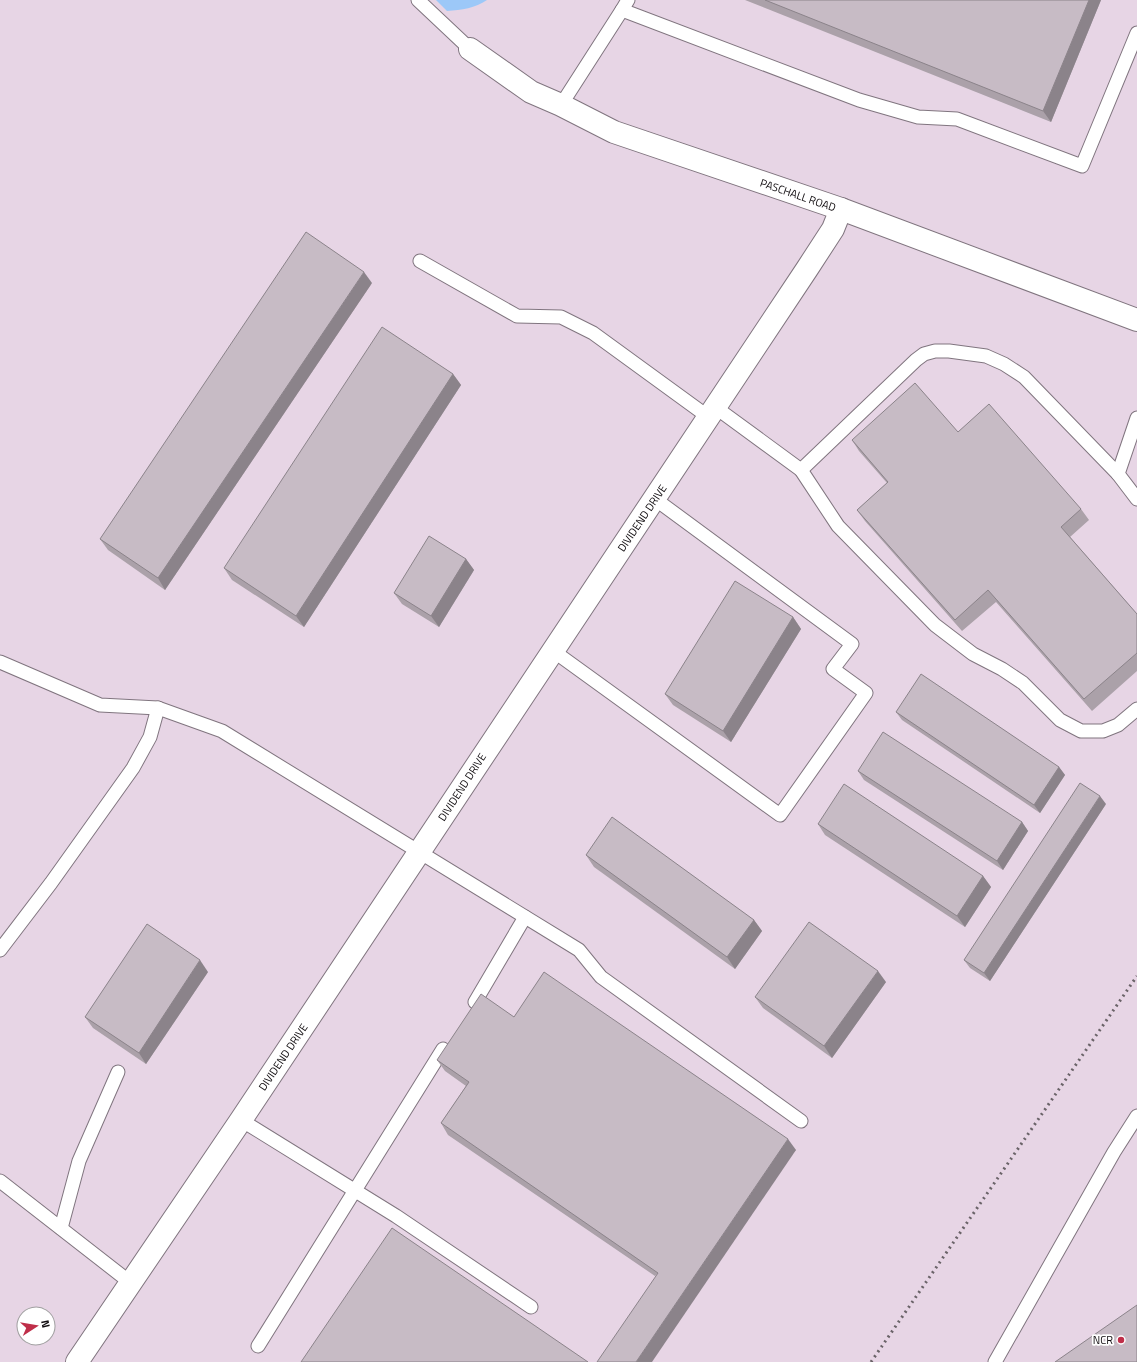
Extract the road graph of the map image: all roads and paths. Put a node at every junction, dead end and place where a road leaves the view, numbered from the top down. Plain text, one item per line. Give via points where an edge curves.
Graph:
1 (418, 0) edge
2 (625, 5) edge
3 (1137, 33) edge
4 (470, 49) joint
5 (561, 105) junction
6 (841, 209) junction
7 (420, 261) dead end
8 (1137, 320) edge
9 (711, 412) junction
10 (1137, 418) edge
11 (801, 470) junction
12 (1118, 474) junction
13 (655, 499) junction
14 (1137, 500) edge
15 (552, 650) junction
16 (0, 662) edge
17 (158, 708) junction
18 (1137, 709) edge
19 (420, 853) junction
20 (525, 917) junction
21 (0, 950) edge
22 (475, 1002) edge
23 (443, 1050) edge
24 (118, 1072) dead end
25 (1137, 1116) edge
26 (241, 1120) junction
27 (801, 1121) dead end
28 (0, 1181) edge
29 (355, 1190) junction
30 (61, 1228) junction
31 (131, 1283) junction
32 (531, 1307) dead end
33 (258, 1346) dead end
34 (77, 1362) edge
35 (995, 1362) edge

1 - 4 lane
2 - 3 lane via 859,100 918,117 957,119 1082,166
2 - 5 lane
4 - 5 street, PASCHALL ROAD via 525,88
5 - 6 street, PASCHALL ROAD via 614,132
6 - 8 street, PASCHALL ROAD
6 - 9 street, DIVIDEND DRIVE via 828,236
7 - 9 lane via 517,316 561,317 594,333
9 - 11 lane
9 - 13 street, DIVIDEND DRIVE
10 - 12 lane
11 - 12 lane via 916,360 924,354 942,351 986,356 1024,377
11 - 18 lane via 838,526 935,625 973,654 1023,683 1060,720 1081,731 1103,731 1118,725
12 - 14 lane
13 - 15 street, DIVIDEND DRIVE
13 - 15 lane via 852,644 833,669 866,693 780,816
15 - 19 street, DIVIDEND DRIVE
16 - 17 lane via 100,705
17 - 19 lane via 222,731
17 - 21 lane via 150,736 133,768
19 - 20 lane
19 - 26 street, DIVIDEND DRIVE
20 - 22 lane
20 - 27 lane via 579,950 601,977
23 - 29 lane
24 - 30 lane via 79,1161
25 - 35 lane
26 - 29 lane
26 - 31 street, DIVIDEND DRIVE
28 - 30 lane
29 - 32 lane
29 - 33 lane
30 - 31 lane
31 - 34 street, DIVIDEND DRIVE

